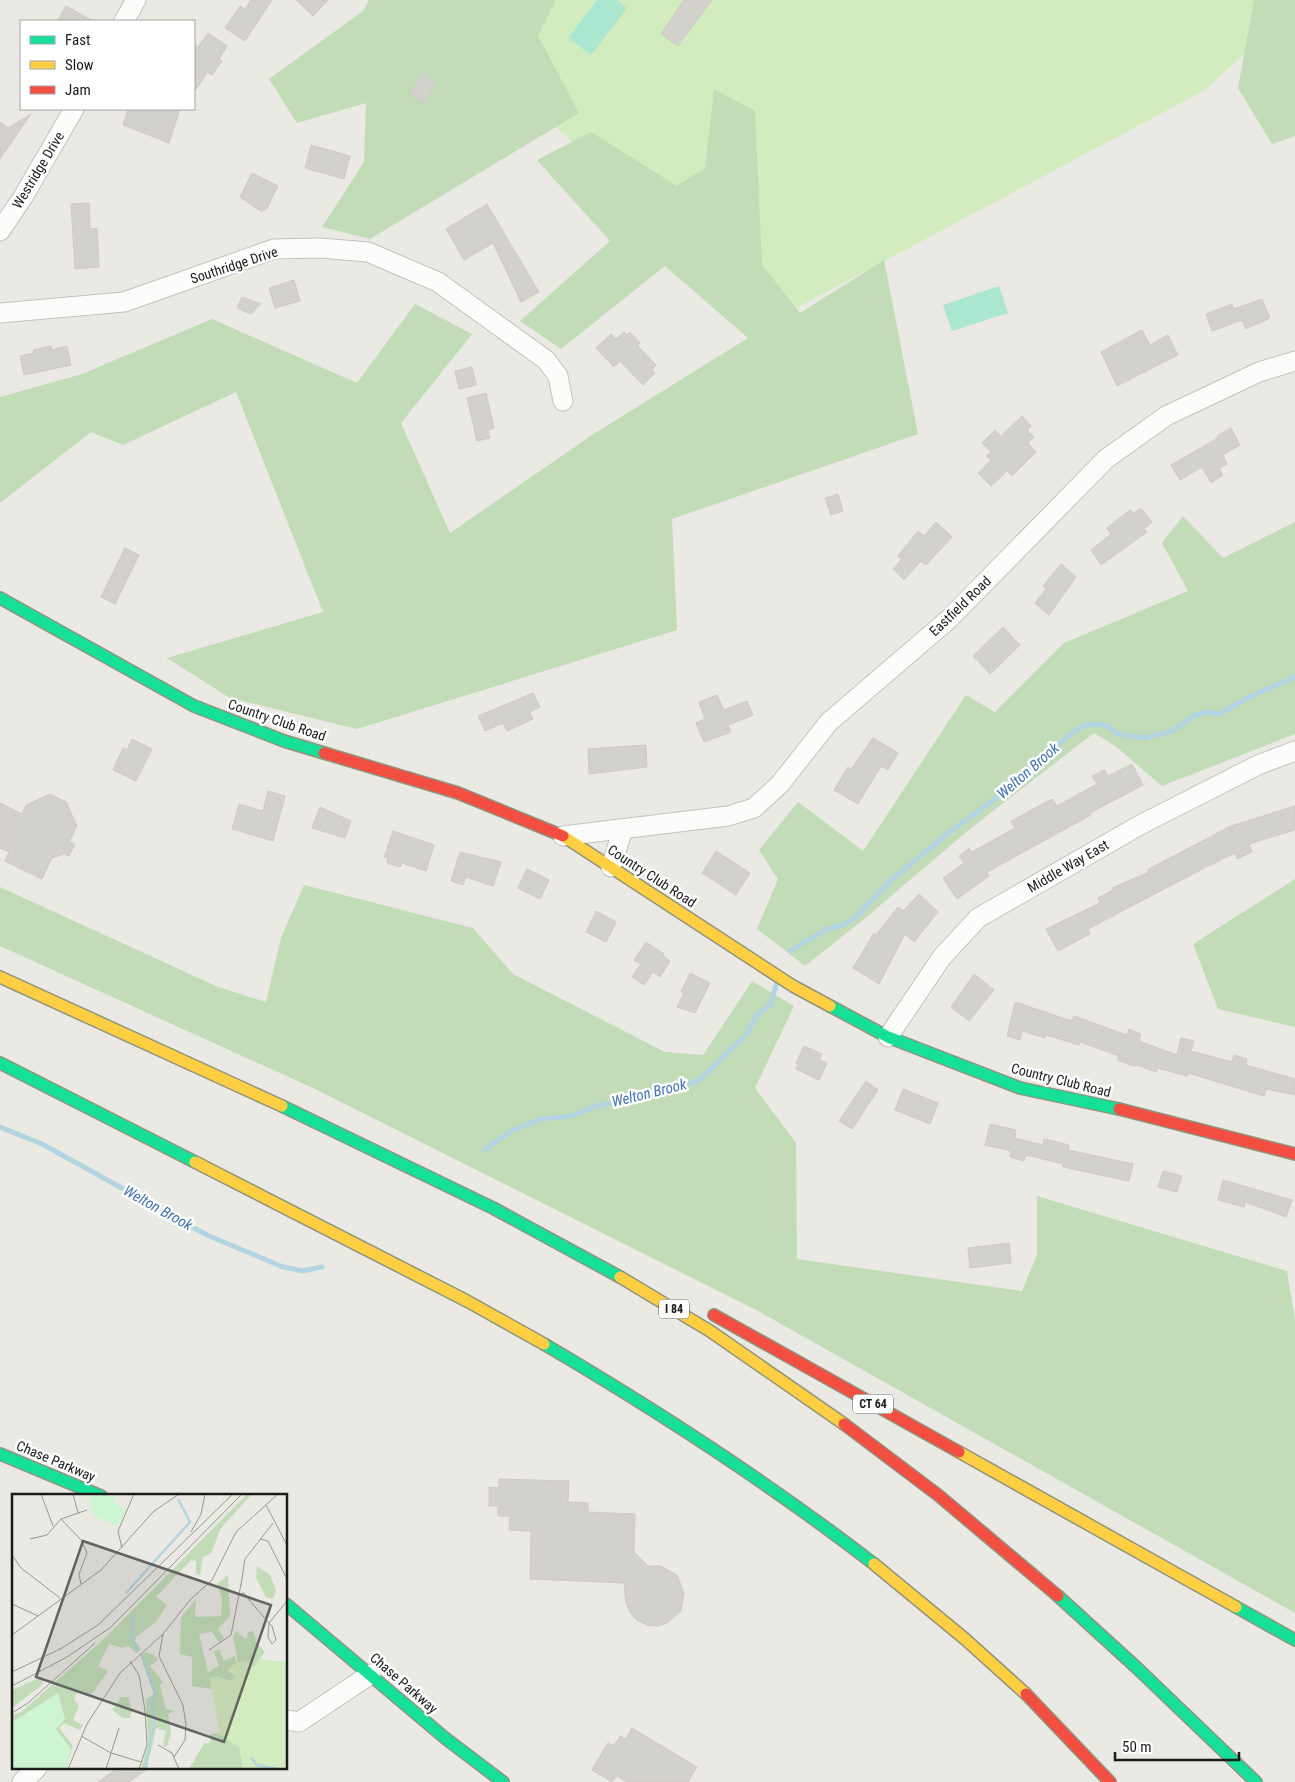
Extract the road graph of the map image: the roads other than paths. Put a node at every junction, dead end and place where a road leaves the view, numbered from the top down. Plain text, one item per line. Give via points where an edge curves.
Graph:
1 (136, 0) edge
2 (125, 20) edge
3 (73, 110) edge
4 (0, 230) edge
5 (1, 312) edge
6 (1295, 361) edge
7 (563, 401) dead end
8 (0, 598) edge
9 (1295, 751) edge
10 (623, 829) junction
11 (563, 836) junction
12 (611, 867) junction
13 (0, 977) edge
14 (888, 1037) junction
15 (0, 1063) edge
16 (1295, 1154) edge
17 (442, 1183) junction
18 (632, 1270) dead end
19 (701, 1307) dead end
20 (0, 1454) edge
21 (96, 1494) edge
22 (288, 1606) edge
23 (1295, 1640) edge
24 (371, 1674) junction
25 (288, 1720) edge
26 (35, 1770) edge
27 (22, 1782) edge
28 (503, 1782) edge
29 (1110, 1782) edge
30 (1256, 1782) edge

1 - 2 street
3 - 4 street, Westridge Drive via 23,198
5 - 7 street, Southridge Drive via 124,302 274,249 368,252 438,282 546,360 558,376
6 - 10 street, Eastfield Road via 1259,372 1166,416 1106,459 949,619 829,722 780,784 754,808 728,816
8 - 11 main road, Country Club Road via 194,706 284,741 458,793
9 - 14 street, Middle Way East via 1258,765 1140,825 978,918 942,957
10 - 11 street, Eastfield Road
10 - 12 street
11 - 12 main road, Country Club Road
12 - 14 main road, Country Club Road via 793,986
13 - 17 main road, I 84
14 - 16 main road, Country Club Road via 1020,1088 1110,1107
15 - 29 main road via 467,1301 545,1343 670,1418 795,1503 917,1597 1031,1699
17 - 18 main road
17 - 30 main road, I 84 via 579,1253 654,1297 788,1384 852,1431 1037,1578 1098,1631
19 - 23 main road, CT 64
20 - 21 main road, Chase Parkway
22 - 24 main road, Chase Parkway
24 - 25 street via 299,1722
24 - 28 main road, Chase Parkway via 445,1738
26 - 27 street

